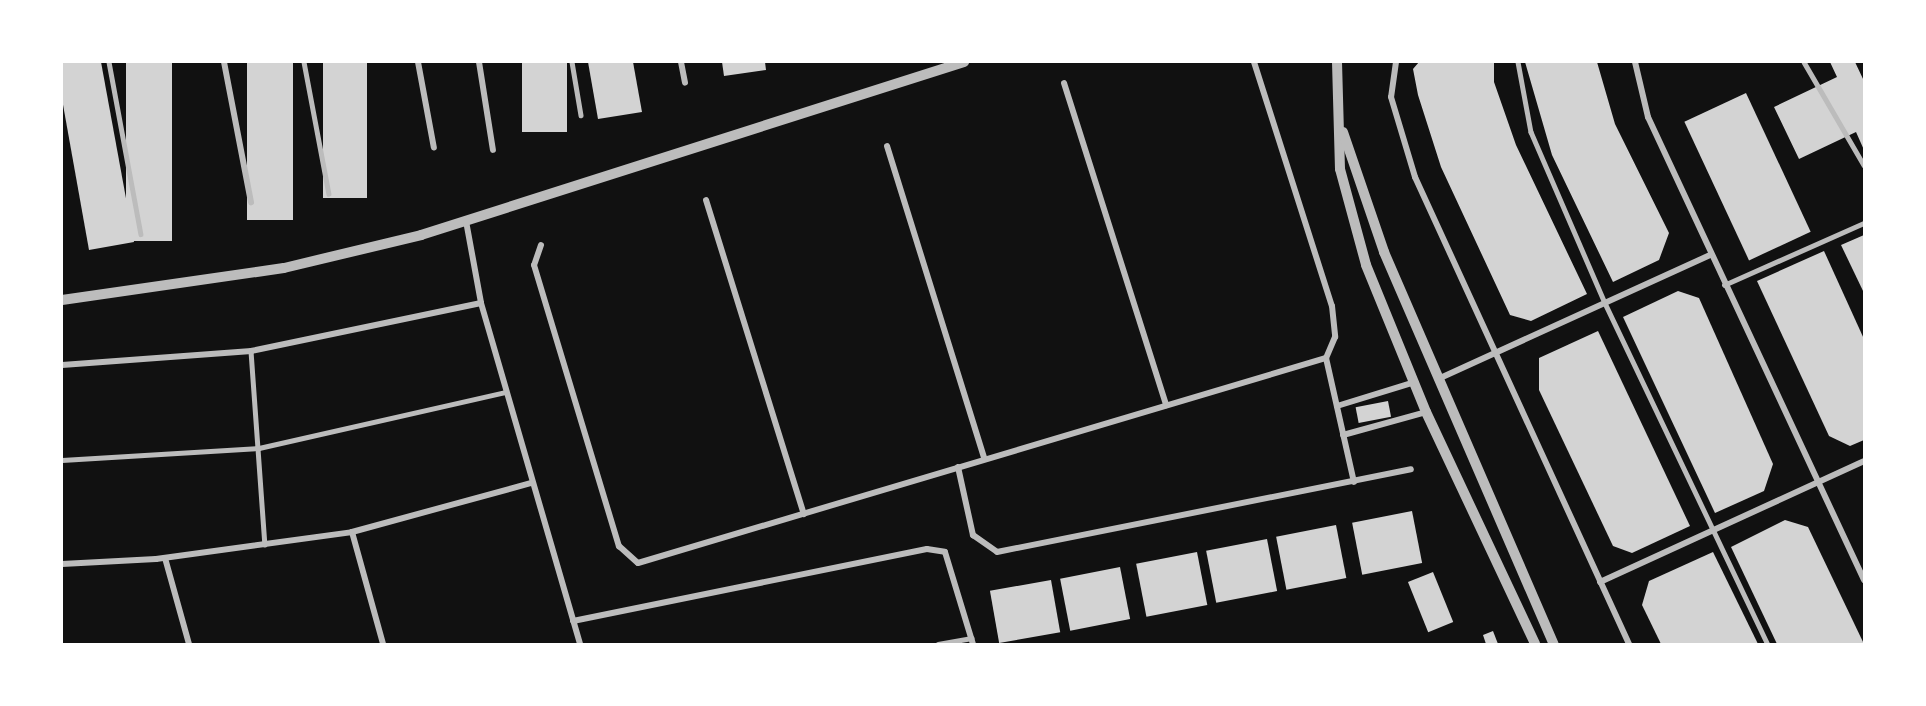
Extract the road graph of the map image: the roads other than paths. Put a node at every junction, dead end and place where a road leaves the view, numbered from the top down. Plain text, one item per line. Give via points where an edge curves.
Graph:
1 (109, 62) edge
2 (224, 62) edge
3 (304, 62) edge
4 (418, 62) edge
5 (479, 62) edge
6 (572, 62) edge
7 (681, 62) edge
8 (1254, 62) edge
9 (1337, 62) edge
10 (1396, 62) edge
11 (1518, 62) edge
12 (1635, 62) edge
13 (1804, 62) edge
14 (957, 63) edge
15 (685, 83) dead end
16 (1064, 83) dead end
17 (581, 115) dead end
18 (1340, 123) junction
19 (887, 146) dead end
20 (434, 148) dead end
21 (494, 150) dead end
22 (1864, 165) edge
23 (329, 194) dead end
24 (706, 200) dead end
25 (251, 202) dead end
26 (466, 221) junction
27 (1864, 224) edge
28 (141, 234) dead end
29 (541, 245) dead end
30 (1710, 255) junction
31 (1724, 285) junction
32 (62, 300) edge
33 (481, 303) junction
34 (1605, 303) junction
35 (251, 351) junction
36 (1494, 353) junction
37 (1326, 358) junction
38 (62, 364) edge
39 (1438, 379) junction
40 (1415, 382) junction
41 (506, 392) junction
42 (1166, 405) junction
43 (1337, 406) junction
44 (1426, 412) junction
45 (1344, 435) junction
46 (259, 448) junction
47 (984, 458) junction
48 (62, 460) edge
49 (1864, 461) edge
50 (958, 467) junction
51 (1411, 470) dead end
52 (1354, 482) junction
53 (1818, 482) junction
54 (531, 483) junction
55 (804, 514) junction
56 (1713, 530) junction
57 (352, 532) junction
58 (265, 544) junction
59 (165, 558) junction
60 (62, 564) edge
61 (1864, 580) edge
62 (1600, 582) junction
63 (573, 621) junction
64 (972, 641) edge
65 (189, 645) edge
66 (383, 645) edge
67 (580, 645) edge
68 (938, 645) edge
69 (1535, 645) edge
70 (1554, 645) edge
71 (1629, 645) edge
72 (1768, 645) edge

1 - 28 lane
2 - 25 street
3 - 23 lane
4 - 20 street
5 - 21 street
6 - 17 lane
7 - 15 street
8 - 37 street via 1332,306 1335,337
9 - 18 street
10 - 36 street via 1391,86 1396,120
11 - 34 lane via 1531,132
12 - 30 street via 1648,117
13 - 22 lane
14 - 26 street
16 - 42 street
18 - 39 street via 1384,252
18 - 40 street via 1340,169 1350,215
19 - 47 street
24 - 55 street
26 - 32 street via 284,268
26 - 33 street
27 - 31 lane
29 - 55 street via 534,265 619,546 629,559 650,561
30 - 31 street
30 - 34 street
31 - 53 street
33 - 35 street
33 - 41 street
34 - 36 street
34 - 56 lane
35 - 38 street
35 - 46 lane
36 - 39 street
36 - 62 street
37 - 42 street
37 - 43 street
39 - 70 street
40 - 43 street
40 - 44 street
41 - 46 lane
41 - 54 street
42 - 47 street
43 - 45 street
44 - 45 street
44 - 69 street
45 - 52 street
46 - 48 lane
46 - 58 lane
47 - 50 street
49 - 53 street
50 - 52 street via 973,535 997,552
50 - 55 street
51 - 52 street
53 - 56 street
53 - 61 street
54 - 57 street
54 - 63 street
56 - 62 street
56 - 72 lane
57 - 58 street
57 - 66 street
58 - 59 street
59 - 60 street
59 - 65 street
62 - 71 street
63 - 64 street via 927,549 945,552
63 - 67 street
64 - 68 lane

